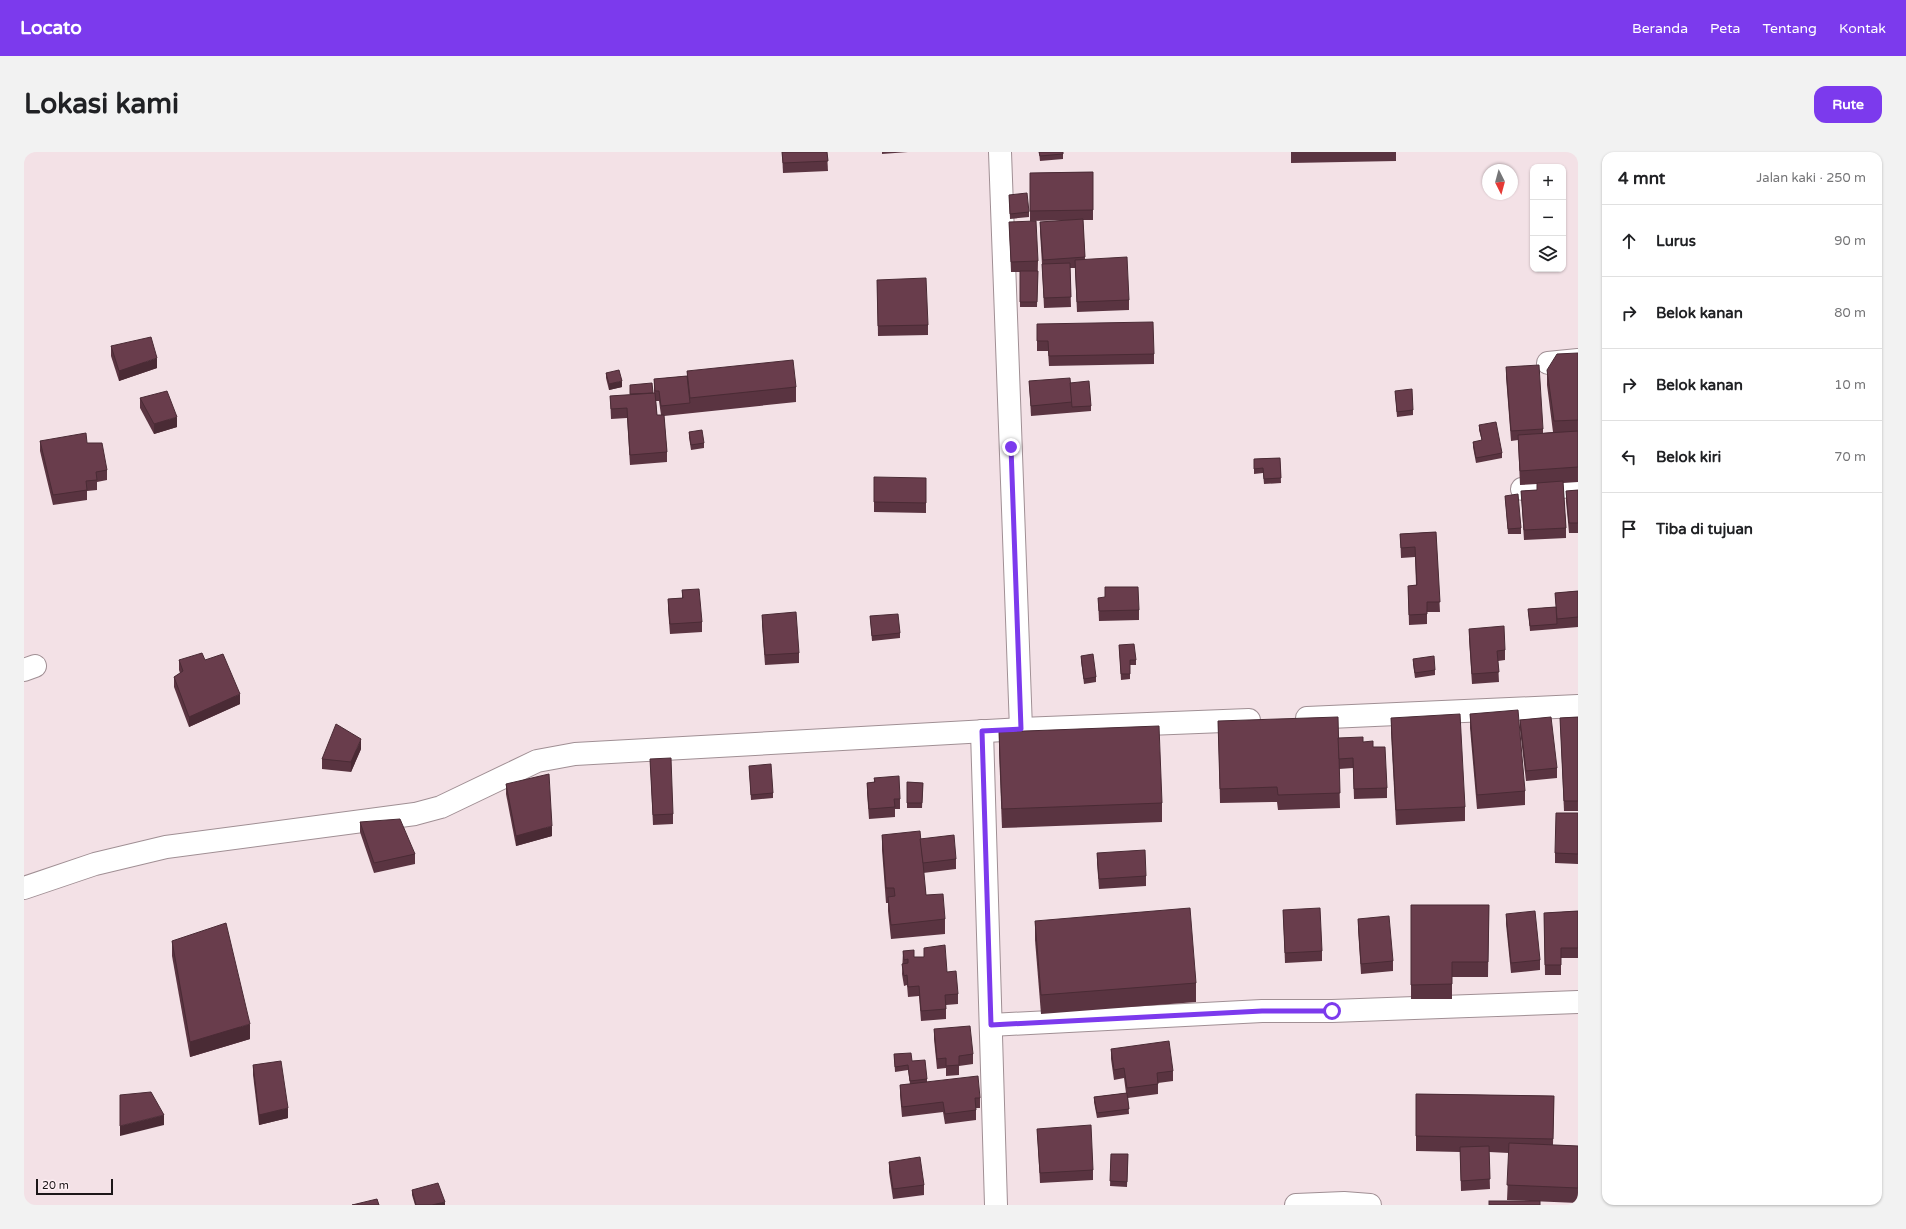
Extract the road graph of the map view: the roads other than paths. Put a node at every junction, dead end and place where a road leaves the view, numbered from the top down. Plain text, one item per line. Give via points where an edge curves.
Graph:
1 (1000, 152) edge
2 (1578, 360) edge
3 (1548, 363) dead end
4 (1578, 486) edge
5 (1522, 489) edge
6 (1578, 706) edge
7 (1290, 719) edge
8 (1266, 720) edge
9 (1021, 729) junction
10 (982, 731) junction
11 (24, 888) edge
12 (1578, 1002) edge
13 (991, 1025) junction
14 (996, 1205) edge
15 (1296, 1205) edge
16 (1370, 1205) edge

1 - 9 street
2 - 3 street
4 - 5 street
6 - 7 street
8 - 9 street
9 - 10 street
10 - 11 street via 552,757 537,761 441,807 415,814 166,847 95,864
10 - 13 street
12 - 13 street via 1340,1011 1262,1011
13 - 14 street
15 - 16 street

